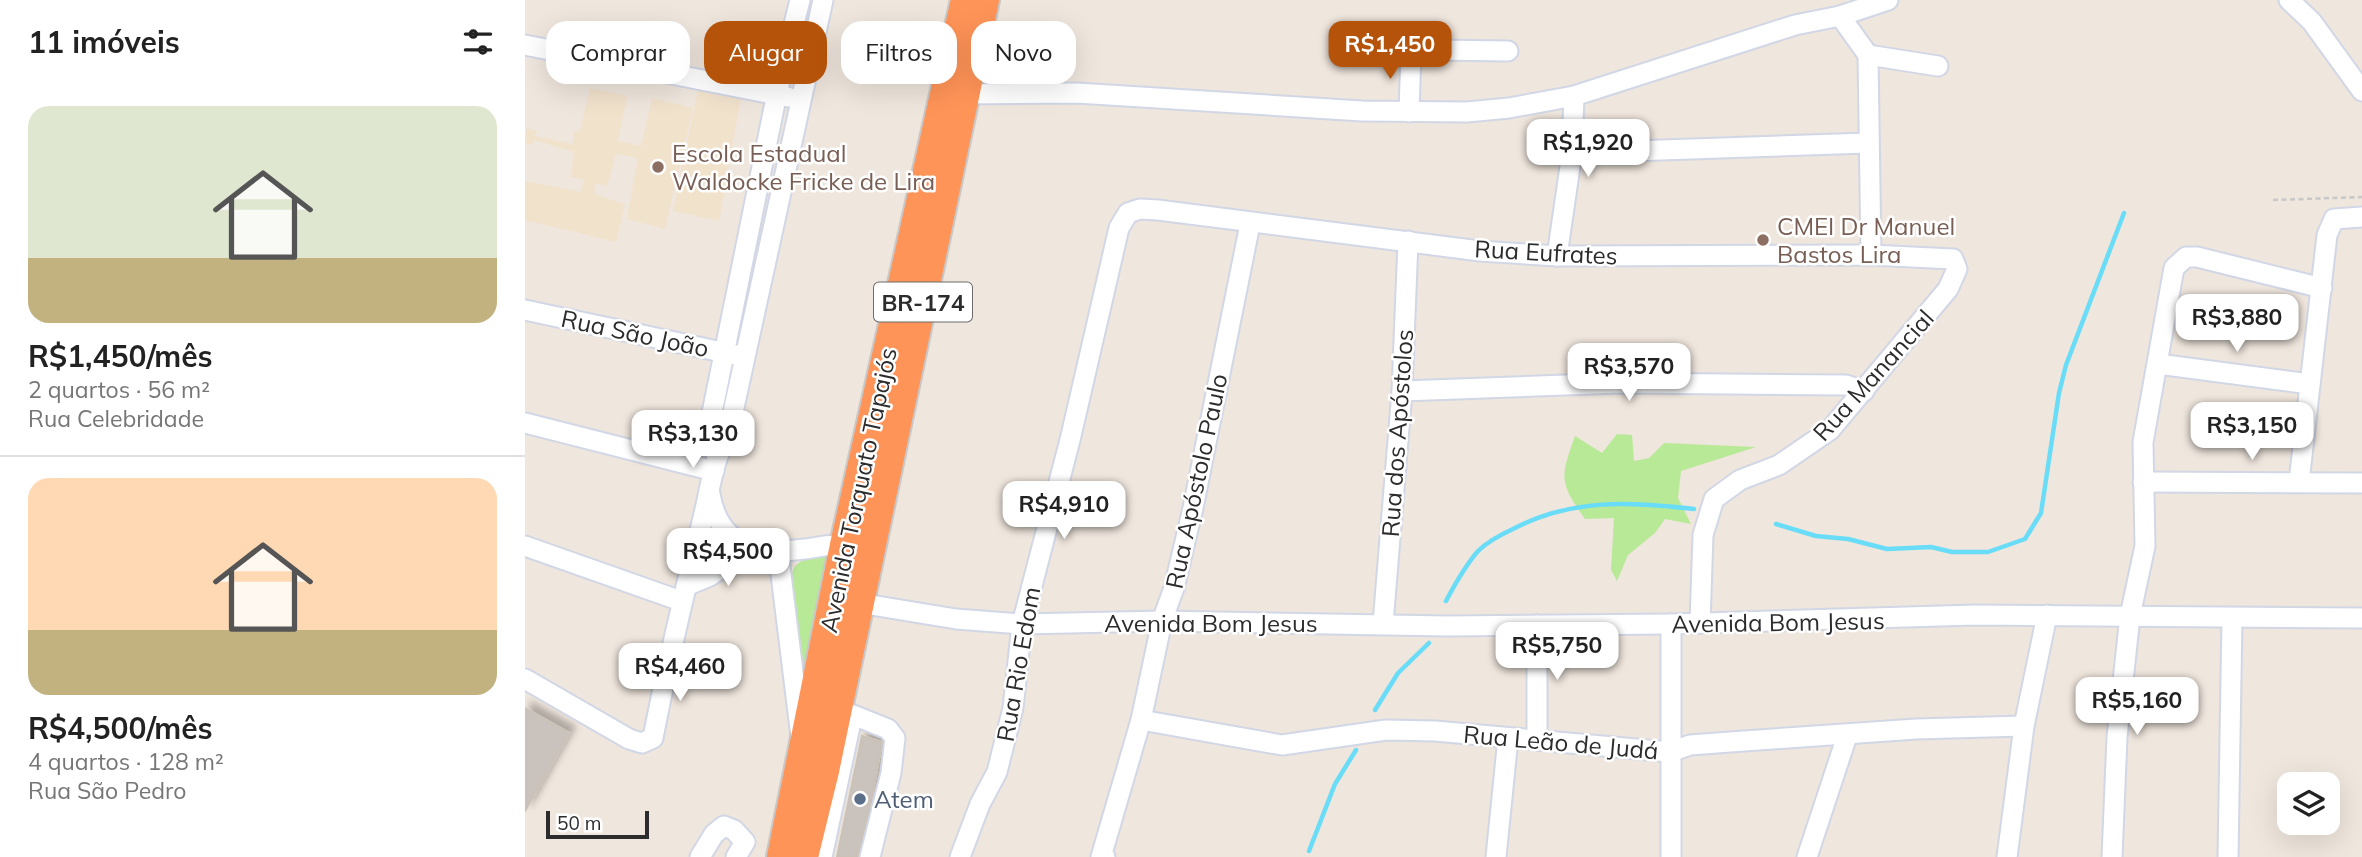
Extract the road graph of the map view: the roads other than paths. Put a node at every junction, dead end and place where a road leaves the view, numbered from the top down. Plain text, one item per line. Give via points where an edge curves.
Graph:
1 (800, 0) edge
2 (823, 0) edge
3 (965, 0) edge
4 (985, 0) edge
5 (1888, 0) edge
6 (2289, 0) edge
7 (1840, 16) junction
8 (525, 45) edge
9 (1364, 49) dead end
10 (1411, 51) junction
11 (1508, 51) dead end
12 (1868, 55) junction
13 (1938, 66) dead end
14 (2362, 91) edge
15 (777, 93) junction
16 (965, 94) junction
17 (1574, 96) junction
18 (802, 100) junction
19 (1409, 112) junction
20 (1867, 143) junction
21 (1571, 153) junction
22 (1158, 211) joint
23 (2362, 217) edge
24 (1250, 223) junction
25 (1408, 241) junction
26 (1871, 255) junction
27 (1557, 257) junction
28 (1937, 257) joint
29 (2322, 288) junction
30 (525, 310) edge
31 (724, 351) junction
32 (744, 357) junction
33 (2158, 364) junction
34 (2310, 384) junction
35 (1402, 391) junction
36 (1864, 391) junction
37 (525, 423) edge
38 (715, 462) junction
39 (2143, 482) junction
40 (2298, 482) junction
41 (2362, 483) edge
42 (710, 493) junction
43 (844, 545) junction
44 (525, 546) edge
45 (750, 548) junction
46 (778, 550) junction
47 (862, 590) junction
48 (684, 594) junction
49 (2047, 615) junction
50 (2130, 615) junction
51 (2232, 618) junction
52 (2362, 618) edge
53 (1162, 621) junction
54 (1700, 623) junction
55 (1021, 624) junction
56 (1383, 624) junction
57 (1671, 624) junction
58 (1537, 625) junction
59 (525, 678) edge
60 (845, 713) junction
61 (1141, 720) junction
62 (2024, 726) junction
63 (1847, 736) junction
64 (1508, 738) junction
65 (1537, 740) junction
66 (804, 747) junction
67 (1670, 752) junction
68 (700, 857) edge
69 (736, 857) edge
70 (781, 857) edge
71 (804, 857) edge
72 (822, 857) edge
73 (870, 857) edge
74 (960, 857) edge
75 (1103, 857) edge
76 (1496, 857) edge
77 (1671, 857) edge
78 (1807, 857) edge
79 (2007, 857) edge
80 (2112, 857) edge
81 (2228, 857) edge

1 - 15 street
2 - 18 street
3 - 43 highway, Avenida Torquato Tapajós / BR-174
4 - 16 highway, Avenida Torquato Tapajós / BR-174
5 - 7 street
6 - 14 street via 2312,22
7 - 12 street
7 - 17 street via 1795,25
8 - 15 street
9 - 10 street
10 - 11 street
10 - 19 street
12 - 13 street
12 - 20 street
15 - 18 street
15 - 31 street
16 - 19 street via 1077,93
16 - 47 highway, Avenida Torquato Tapajós / BR-174
17 - 19 street via 1467,112
17 - 21 street
18 - 32 street
20 - 21 street
20 - 26 street
21 - 27 street
22 - 24 street, Rua Eufrates
22 - 55 street, Rua Rio Edom via 1140,209 1122,219
23 - 29 street via 2342,217 2330,225
24 - 25 street, Rua Eufrates
24 - 53 street, Rua Apóstolo Paulo via 1193,508
25 - 27 street, Rua Eufrates
25 - 35 street, Rua dos Apóstolos
26 - 27 street, Rua Eufrates
26 - 28 street, Rua Eufrates
28 - 36 street, Rua Manancial via 1955,261 1952,282
29 - 33 street via 2186,257 2174,268
29 - 34 street
30 - 31 street, Rua São João
31 - 32 street, Rua São João
31 - 38 street via 710,425
32 - 38 street via 728,435
33 - 34 street
33 - 39 street via 2143,442
34 - 40 street
35 - 36 street via 1620,383 1846,385
35 - 56 street, Rua dos Apóstolos
36 - 54 street, Rua Manancial via 1807,449 1740,480 1714,499 1703,535
37 - 38 street
38 - 42 street
39 - 40 street
39 - 50 street via 2145,546
40 - 41 street
42 - 45 street via 722,528
42 - 48 street
43 - 46 street
43 - 47 street via 857,554
43 - 66 highway, Avenida Torquato Tapajós / BR-174
44 - 48 street
45 - 46 street
45 - 48 street
46 - 66 street
47 - 55 street, Avenida Bom Jesus via 956,618
47 - 60 highway, Avenida Torquato Tapajós / BR-174
48 - 59 street via 653,738 642,743 629,739
49 - 50 street, Avenida Bom Jesus
49 - 54 street, Avenida Bom Jesus
49 - 62 street
50 - 51 street, Avenida Bom Jesus
50 - 80 street via 2117,737
51 - 52 street, Avenida Bom Jesus
51 - 81 street
53 - 55 street, Avenida Bom Jesus
53 - 56 street, Avenida Bom Jesus
53 - 61 street, Rua Apóstolo Paulo
54 - 57 street, Avenida Bom Jesus
55 - 74 street, Rua Rio Edom via 1013,708 997,772
56 - 58 street, Avenida Bom Jesus
57 - 58 street, Avenida Bom Jesus
57 - 67 street
58 - 65 street
60 - 71 highway, Avenida Torquato Tapajós / BR-174
60 - 72 street
60 - 73 street via 888,729 895,738
61 - 64 street, Rua Leão de Judá via 1282,745 1386,730
61 - 75 street, Rua Apóstolo Paulo
62 - 63 street, Rua Leão de Judá
62 - 79 street
63 - 67 street, Rua Leão de Judá via 1690,745
63 - 78 street
64 - 65 street, Rua Leão de Judá
64 - 76 street
65 - 67 street, Rua Leão de Judá
66 - 70 highway, Avenida Torquato Tapajós / BR-174
67 - 77 street
68 - 69 street via 713,834 724,826 745,842

